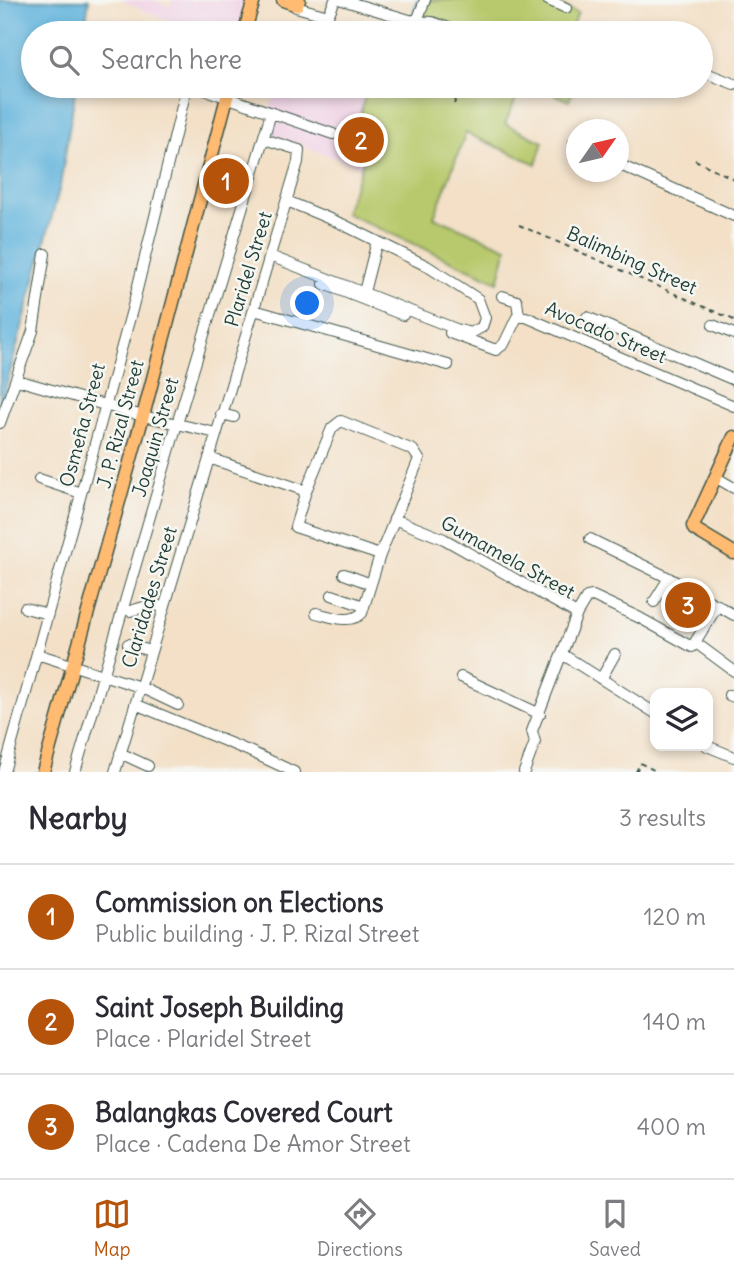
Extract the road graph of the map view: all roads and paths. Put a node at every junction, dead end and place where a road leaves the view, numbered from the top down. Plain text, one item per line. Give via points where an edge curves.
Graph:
1 (283, 0) edge
2 (335, 0) edge
3 (342, 0) edge
4 (425, 0) edge
5 (548, 0) edge
6 (251, 1) edge
7 (297, 4) edge
8 (566, 8) dead end
9 (247, 21) edge
10 (415, 21) joint
11 (713, 76) edge
12 (734, 84) edge
13 (184, 98) edge
14 (227, 98) edge
15 (242, 98) edge
16 (456, 98) edge
17 (454, 104) dead end
18 (271, 113) junction
19 (333, 134) dead end
20 (264, 139) junction
21 (695, 160) dead end
22 (629, 169) edge
23 (734, 179) edge
24 (286, 201) junction
25 (734, 216) edge
26 (519, 225) dead end
27 (377, 241) junction
28 (45, 254) dead end
29 (270, 256) junction
30 (324, 284) dead end
31 (363, 292) junction
32 (502, 296) dead end
33 (254, 310) junction
34 (519, 316) junction
35 (587, 317) dead end
36 (734, 320) edge
37 (713, 325) dead end
38 (733, 337) edge
39 (448, 365) dead end
40 (17, 380) junction
41 (734, 380) edge
42 (105, 405) junction
43 (734, 406) edge
44 (222, 414) junction
45 (143, 416) junction
46 (234, 417) dead end
47 (0, 423) edge
48 (177, 424) junction
49 (216, 433) junction
50 (734, 437) edge
51 (209, 458) junction
52 (715, 477) junction
53 (38, 480) dead end
54 (734, 488) edge
55 (306, 491) junction
56 (81, 493) junction
57 (394, 519) junction
58 (590, 540) dead end
59 (734, 553) edge
60 (380, 555) junction
61 (344, 574) dead end
62 (669, 578) junction
63 (371, 584) junction
64 (332, 595) dead end
65 (654, 602) dead end
66 (364, 606) junction
67 (718, 606) junction
68 (25, 608) dead end
69 (163, 608) junction
70 (130, 611) dead end
71 (316, 613) dead end
72 (48, 614) junction
73 (577, 614) junction
74 (734, 615) edge
75 (696, 643) junction
76 (128, 644) dead end
77 (150, 651) junction
78 (37, 654) junction
79 (562, 654) junction
80 (615, 654) dead end
81 (72, 666) junction
82 (734, 671) edge
83 (104, 676) junction
84 (461, 677) dead end
85 (601, 679) junction
86 (139, 687) junction
87 (135, 704) junction
88 (178, 705) dead end
89 (650, 710) edge
90 (540, 714) junction
91 (713, 748) edge
92 (120, 753) junction
93 (734, 757) edge
94 (148, 766) dead end
95 (4, 772) edge
96 (43, 772) edge
97 (75, 772) edge
98 (115, 772) edge
99 (294, 772) edge
100 (524, 772) edge
101 (636, 772) edge
102 (658, 772) edge

1 - 7 main road
2 - 7 street via 328,16
3 - 10 street
4 - 10 street
5 - 8 street
6 - 9 main road
11 - 12 street
13 - 42 street, Osmeña Street
14 - 45 main road, J. P. Rizal Street
15 - 18 street
16 - 17 path
18 - 19 street
18 - 20 street, Joaquin Street
20 - 24 street, Plaridel Street via 299,150
20 - 48 street, Joaquin Street
21 - 23 path
22 - 25 street
24 - 27 street
24 - 29 street, Plaridel Street
26 - 36 path, Balimbing Street
27 - 31 street
27 - 31 street via 470,292 485,318 482,327 471,333
28 - 40 street via 37,314
29 - 31 street
29 - 33 street, Plaridel Street
30 - 34 street, Avocado Street via 496,350
32 - 34 street via 517,302
33 - 39 street
33 - 44 street, Plaridel Street
34 - 43 street, Avocado Street
35 - 41 street
37 - 38 street
40 - 42 street
40 - 47 street
42 - 45 street
42 - 56 street, Osmeña Street
44 - 46 street
44 - 49 street, Plaridel Street
45 - 48 street
45 - 81 main road, J. P. Rizal Street
48 - 49 street
48 - 83 street, Joaquin Street
49 - 51 street, Claridades Street
50 - 52 main road
51 - 55 street
51 - 69 street, Claridades Street
52 - 54 street
52 - 59 main road via 693,522 694,529
53 - 56 street
55 - 57 street via 332,428 341,421 417,453 419,458
55 - 60 street via 296,529
56 - 72 street, Osmeña Street
57 - 60 street
57 - 73 street, Gumamela Street via 444,539
58 - 62 street
60 - 63 street
61 - 63 street
62 - 65 street
62 - 67 street
63 - 66 street
64 - 66 street
66 - 71 street via 355,619
67 - 74 street
67 - 75 street
68 - 72 street
69 - 70 street via 154,604
69 - 77 street, Claridades Street
72 - 78 street, Osmeña Street
73 - 75 street, Gumamela Street via 589,596 690,646
73 - 79 street
75 - 82 street, Gumamela Street
76 - 77 street
77 - 86 street, Claridades Street
78 - 81 street
78 - 95 street, Osmeña Street
79 - 85 street
79 - 90 street
80 - 85 street
81 - 83 street
81 - 96 main road, J. P. Rizal Street
83 - 86 street
83 - 97 street, Joaquin Street
84 - 90 street
85 - 89 street
86 - 87 street, Claridades Street
86 - 88 street
87 - 92 street, Claridades Street
87 - 99 street
90 - 100 street
91 - 93 street
92 - 94 street
92 - 98 street, Claridades Street
101 - 102 path via 640,763

